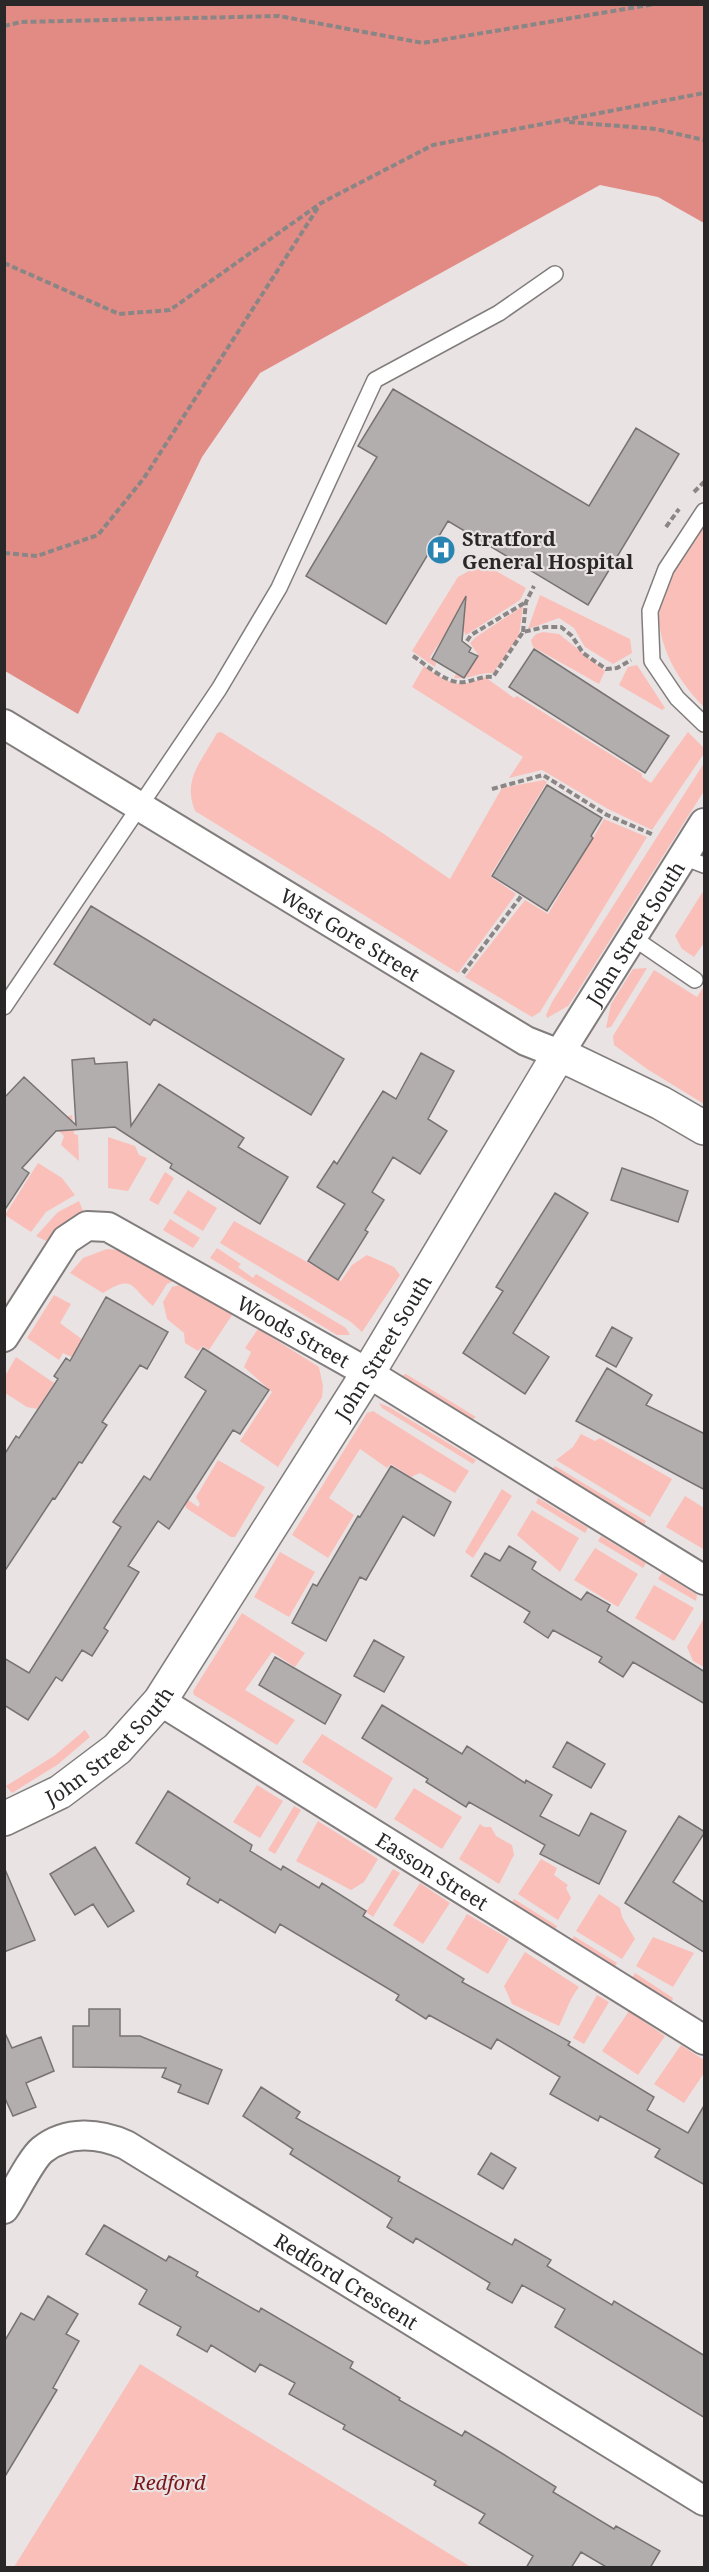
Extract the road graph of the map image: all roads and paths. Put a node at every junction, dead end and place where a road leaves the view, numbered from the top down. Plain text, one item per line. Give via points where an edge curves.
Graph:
1 (655, 4) edge
2 (4, 26) edge
3 (705, 93) edge
4 (565, 122) junction
5 (705, 140) edge
6 (321, 203) junction
7 (4, 264) edge
8 (555, 274) dead end
9 (705, 511) edge
10 (4, 553) edge
11 (534, 586) dead end
12 (526, 602) junction
13 (523, 632) junction
14 (467, 641) dead end
15 (413, 656) dead end
16 (639, 656) dead end
17 (705, 723) edge
18 (4, 724) edge
19 (492, 789) dead end
20 (141, 806) junction
21 (705, 823) edge
22 (654, 835) dead end
23 (694, 861) edge
24 (522, 895) dead end
25 (632, 937) junction
26 (695, 980) dead end
27 (447, 993) junction
28 (4, 1007) edge
29 (559, 1054) junction
30 (705, 1128) edge
31 (4, 1336) edge
32 (368, 1373) junction
33 (705, 1580) edge
34 (160, 1701) junction
35 (4, 1819) edge
36 (705, 2040) edge
37 (4, 2209) edge
38 (705, 2501) edge

1 - 2 path via 423,43 279,16 21,22
3 - 4 path
4 - 5 path via 656,129
4 - 6 path via 433,145
6 - 7 path via 170,310 119,314
6 - 10 path via 144,478 98,535 37,556
8 - 20 lane via 499,313 375,380 279,588 219,689
9 - 17 lane via 666,569 650,611 652,661 677,698
11 - 12 path
12 - 13 path
12 - 14 path
13 - 15 path via 493,677 480,675 464,682 449,680
13 - 16 path via 561,627 583,652 606,669 617,668
18 - 20 street, West Gore Street
19 - 22 path via 543,775 607,815
20 - 27 street, West Gore Street
20 - 28 lane
21 - 23 street, John Street South
23 - 25 street, John Street South
24 - 27 path
25 - 26 lane
25 - 29 street, John Street South
27 - 29 street, West Gore Street via 526,1041
29 - 30 street, West Gore Street
29 - 32 street, John Street South
31 - 32 street, Woods Street via 66,1240 87,1226 108,1227
32 - 33 street, Woods Street
32 - 34 street, John Street South
34 - 35 street, John Street South via 117,1749 60,1792
34 - 36 street, Easson Street
37 - 38 street, Redford Crescent via 41,2151 81,2134 108,2137

